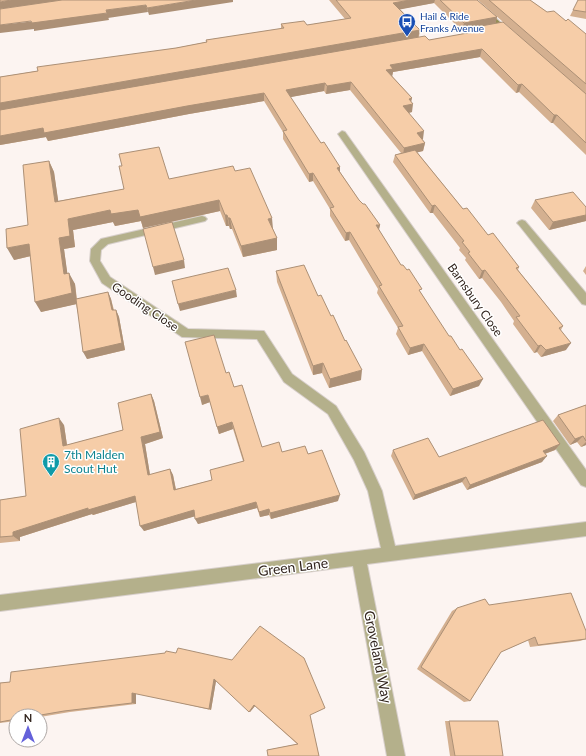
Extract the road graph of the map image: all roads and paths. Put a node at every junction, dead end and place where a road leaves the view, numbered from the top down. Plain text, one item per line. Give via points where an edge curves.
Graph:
1 (472, 0) edge
2 (514, 37) edge
3 (342, 134) dead end
4 (202, 219) edge
5 (522, 223) dead end
6 (586, 300) edge
7 (586, 481) edge
8 (586, 529) edge
9 (390, 553) junction
10 (359, 558) junction
11 (0, 604) edge
12 (396, 756) edge

1 - 2 street via 499,28
3 - 7 street, Barnsbury Close
4 - 9 street, Gooding Close via 105,241 96,249 95,262 106,280 186,334 260,334 288,378 332,410 359,456 375,491
5 - 6 street
8 - 9 street, Green Lane
9 - 10 street, Green Lane
10 - 11 street, Green Lane
10 - 12 street, Groveland Way

